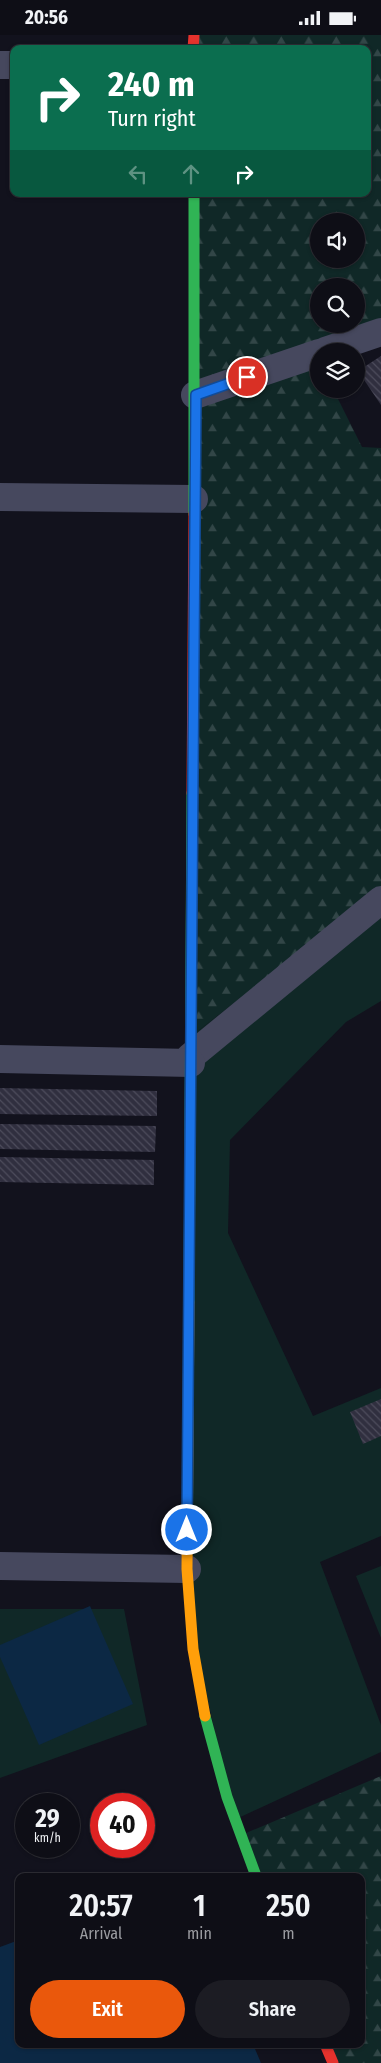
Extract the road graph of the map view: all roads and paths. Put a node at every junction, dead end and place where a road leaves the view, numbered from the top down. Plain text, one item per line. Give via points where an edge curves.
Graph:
1 (194, 197) edge
2 (381, 332) edge
3 (349, 343) edge
4 (310, 356) edge
5 (196, 395) junction
6 (0, 497) edge
7 (194, 499) junction
8 (381, 899) edge
9 (0, 1059) edge
10 (190, 1060) junction
11 (0, 1566) edge
12 (187, 1569) junction
13 (255, 1873) edge
14 (327, 2048) edge
15 (333, 2063) edge

1 - 5 street
2 - 3 street
4 - 5 street
5 - 7 street
6 - 7 street
7 - 10 street
8 - 10 street
9 - 10 street
10 - 12 street
11 - 12 street
12 - 13 street via 194,1659 210,1739 239,1836
14 - 15 street

